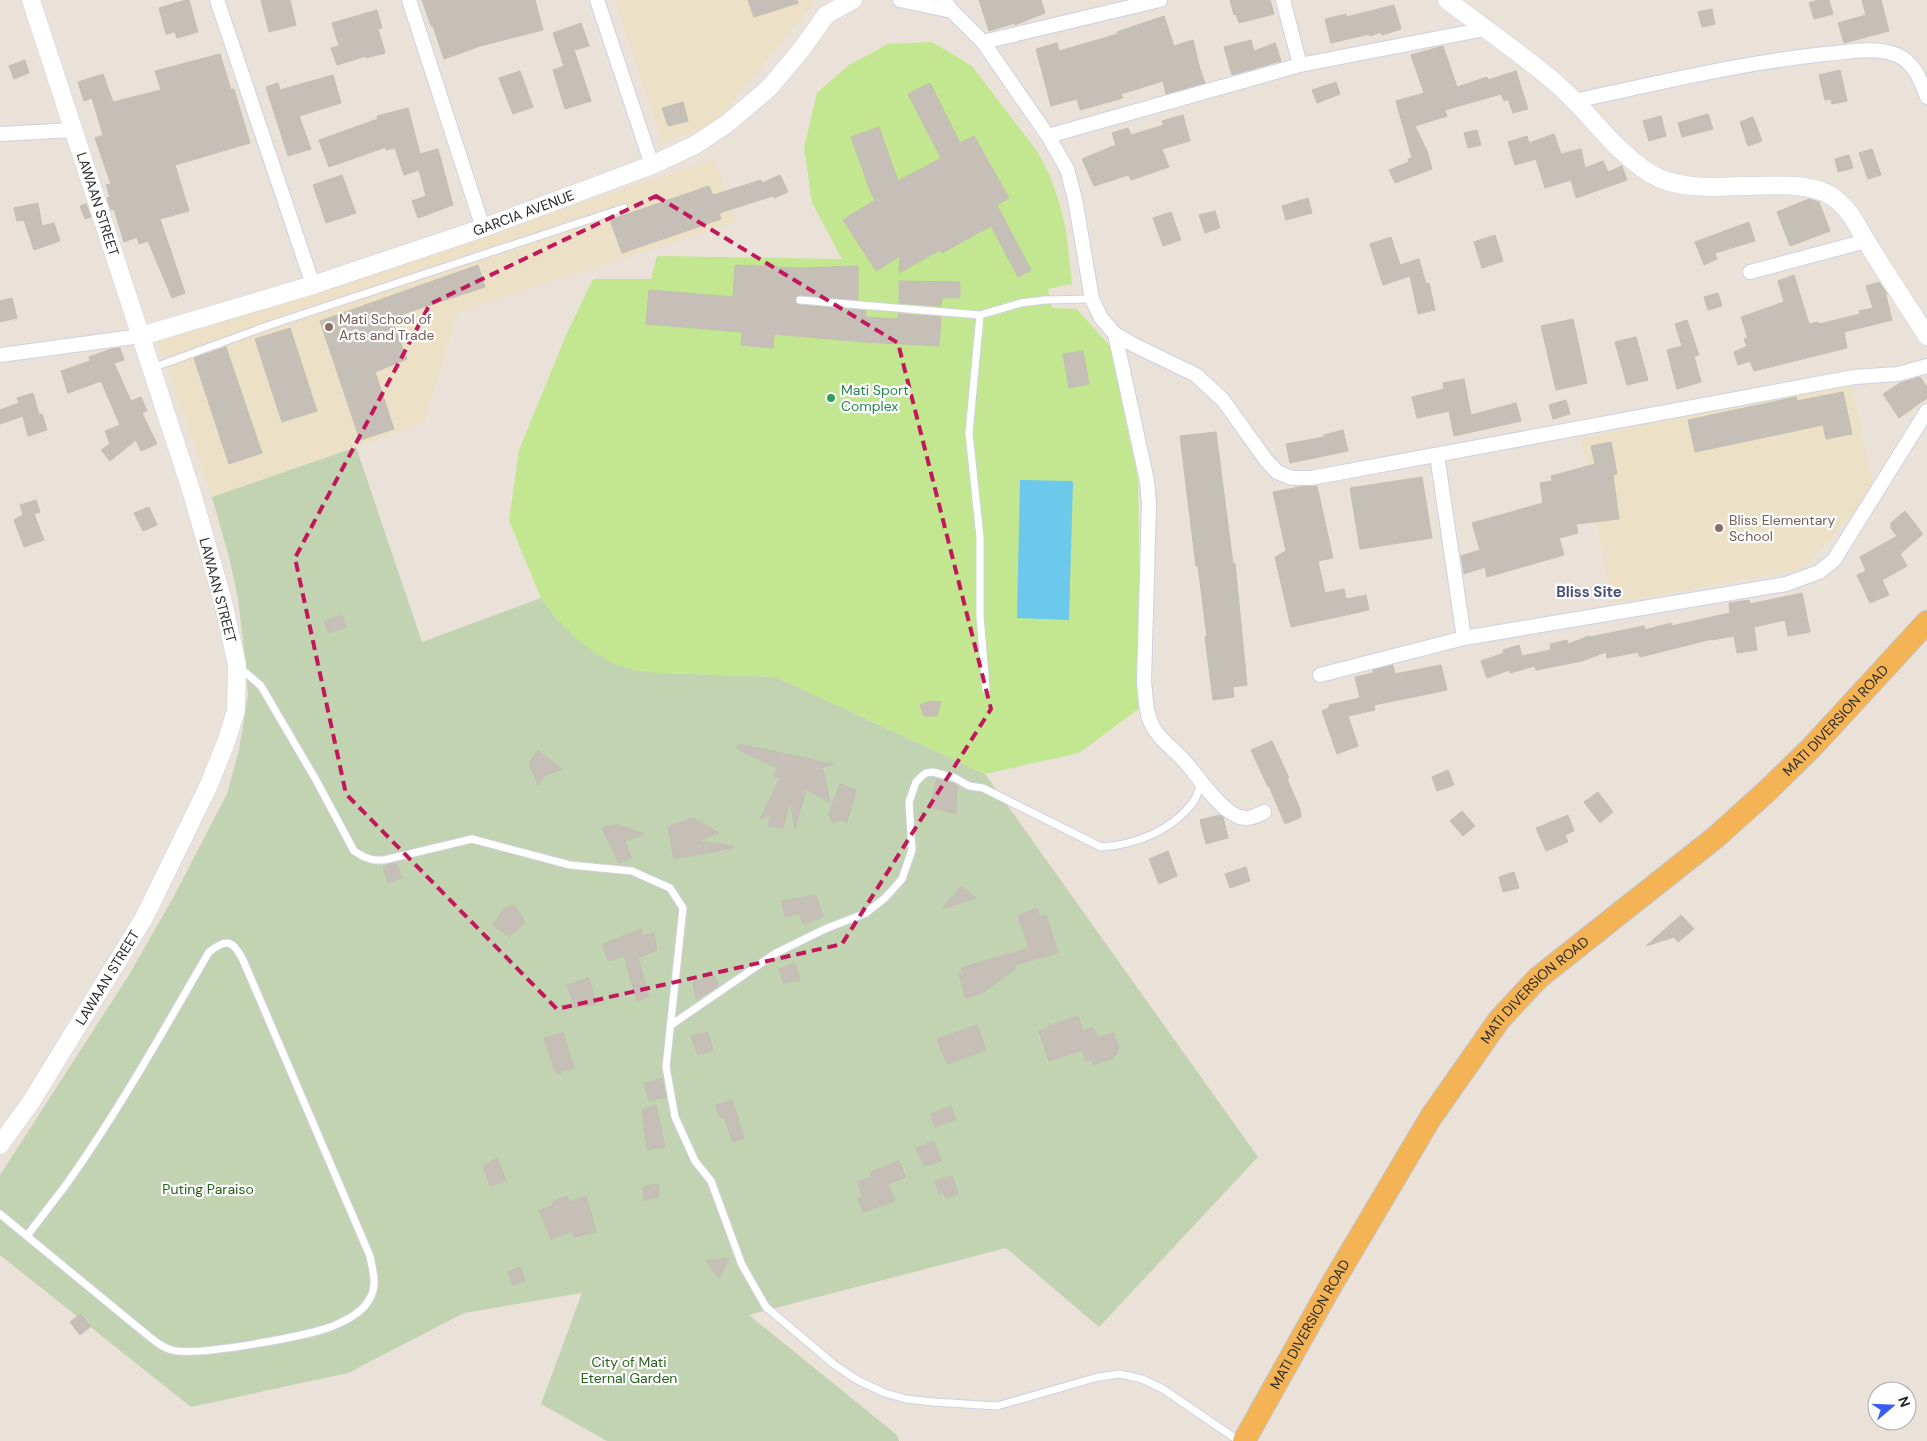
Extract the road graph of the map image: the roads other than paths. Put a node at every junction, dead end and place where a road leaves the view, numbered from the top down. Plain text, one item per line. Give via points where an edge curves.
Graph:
1 (31, 0) edge
2 (217, 0) edge
3 (409, 0) edge
4 (597, 0) edge
5 (853, 0) edge
6 (900, 0) edge
7 (1160, 0) edge
8 (1283, 0) edge
9 (1447, 0) edge
10 (948, 6) edge
11 (823, 8) edge
12 (1485, 28) junction
13 (983, 42) junction
14 (1300, 65) junction
15 (1927, 97) edge
16 (1574, 101) junction
17 (74, 130) junction
18 (0, 134) edge
19 (1048, 136) junction
20 (652, 165) junction
21 (624, 208) dead end
22 (483, 228) junction
23 (1866, 241) junction
24 (1750, 272) dead end
25 (313, 285) junction
26 (1092, 299) junction
27 (800, 300) dead end
28 (980, 315) junction
29 (1115, 334) junction
30 (141, 336) junction
31 (1927, 336) edge
32 (0, 355) edge
33 (1927, 366) edge
34 (152, 368) junction
35 (1927, 411) edge
36 (1436, 455) junction
37 (1927, 622) edge
38 (1464, 638) junction
39 (237, 665) junction
40 (1320, 674) dead end
41 (986, 689) dead end
42 (1201, 783) junction
43 (1264, 812) dead end
44 (671, 1025) junction
45 (0, 1146) edge
46 (0, 1214) edge
47 (27, 1236) junction
48 (1239, 1441) edge
49 (1244, 1441) edge

1 - 17 street, LAWAAN STREET
2 - 25 street
3 - 22 street
4 - 20 street
5 - 11 street, GARCIA AVENUE
6 - 10 street
7 - 13 street
8 - 14 street
9 - 12 street
10 - 13 street
11 - 20 street, GARCIA AVENUE via 801,50 769,88 728,123 695,145
12 - 14 street
12 - 16 street
13 - 19 street
14 - 19 street
15 - 16 street via 1912,66 1898,55 1873,49 1732,66
16 - 23 street via 1615,144 1651,174 1677,185 1796,186 1822,191 1837,199 1853,216
17 - 18 street
17 - 30 street, LAWAAN STREET
19 - 26 street via 1067,169
20 - 22 street, GARCIA AVENUE
21 - 34 lane via 270,325
22 - 25 street, GARCIA AVENUE
23 - 24 street
23 - 31 street
25 - 30 street, GARCIA AVENUE
26 - 28 lane via 1021,303
26 - 29 street via 1100,318
27 - 28 lane
28 - 41 lane via 969,433 980,537 980,616
29 - 36 street via 1196,375 1223,400 1277,472 1292,478 1311,478
29 - 42 street via 1147,481 1149,504 1144,682 1147,711 1164,742 1187,763
30 - 32 street
30 - 34 street, LAWAAN STREET
33 - 36 street via 1898,374 1854,377
34 - 39 street, LAWAAN STREET via 192,493
35 - 38 street via 1834,560 1819,572 1786,584
36 - 38 street
37 - 49 highway, MATI DIVERSION ROAD via 1767,791 1716,837 1538,978 1500,1020 1431,1117 1329,1288
38 - 40 street
39 - 44 lane via 261,686 354,851 364,857 374,860 394,858 472,839 562,864 632,871 670,888 682,908
39 - 45 street, LAWAAN STREET via 236,711 225,744 208,787 148,910 31,1102
42 - 43 street via 1237,816 1245,818
42 - 44 lane via 1194,800 1177,819 1160,831 1120,846 1102,847 983,788 933,772 926,773 916,782 909,802 912,850 902,879 885,898 866,913 776,953
44 - 48 lane via 666,1067 675,1117 695,1161 711,1181 742,1265 766,1307 836,1366 885,1394 906,1399 997,1406 1098,1377 1120,1374 1142,1379 1163,1389
46 - 47 lane
47 - 47 lane via 146,1334 172,1351 222,1348 292,1337 331,1327 364,1308 375,1287 370,1256 244,960 232,944 219,944 209,952 100,1135

